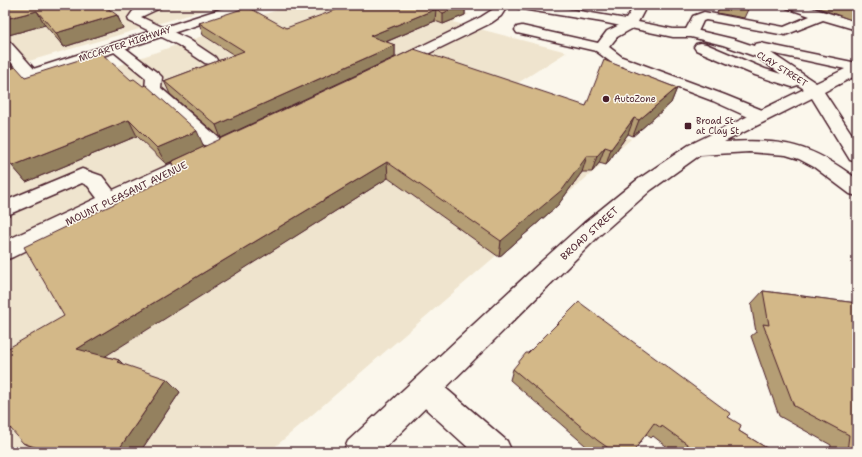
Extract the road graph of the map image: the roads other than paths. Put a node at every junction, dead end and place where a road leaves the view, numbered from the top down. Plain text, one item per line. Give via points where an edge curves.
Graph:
1 (156, 5) edge
2 (245, 5) edge
3 (502, 5) edge
4 (522, 5) edge
5 (641, 5) edge
6 (791, 5) edge
7 (710, 13) edge
8 (817, 18) junction
9 (630, 24) junction
10 (857, 26) edge
11 (522, 30) dead end
12 (161, 32) junction
13 (673, 33) junction
14 (691, 33) junction
15 (857, 33) edge
16 (706, 36) junction
17 (5, 44) edge
18 (115, 47) junction
19 (601, 48) junction
20 (210, 60) dead end
21 (857, 68) edge
22 (384, 69) edge
23 (31, 74) junction
24 (5, 83) edge
25 (814, 89) junction
26 (761, 116) junction
27 (696, 149) junction
28 (857, 156) edge
29 (857, 189) edge
30 (110, 200) junction
31 (5, 209) edge
32 (5, 251) edge
33 (425, 389) junction
34 (360, 452) edge
35 (496, 452) edge

1 - 12 main road via 134,18
2 - 12 main road, MCCARTER HIGHWAY
3 - 22 main road via 497,13 486,20
4 - 9 main road, CLAY STREET
5 - 9 main road
6 - 8 main road
7 - 8 main road via 785,31
7 - 14 main road via 698,19
7 - 16 main road
8 - 10 main road
8 - 15 main road
9 - 13 main road, CLAY STREET
9 - 19 main road via 612,34
11 - 19 main road
12 - 18 main road, MCCARTER HIGHWAY
12 - 20 main road via 183,42
13 - 14 main road, CLAY STREET
13 - 25 main road, CLAY STREET via 760,72
14 - 16 main road, CLAY STREET
16 - 21 main road
16 - 25 main road, CLAY STREET via 762,54
17 - 23 main road
18 - 23 main road, MCCARTER HIGHWAY
18 - 30 main road, MOUNT PLEASANT AVENUE via 154,77 153,89 226,145
19 - 26 main road via 617,60
21 - 25 main road, BROAD STREET
23 - 24 main road, MCCARTER HIGHWAY
25 - 26 main road, BROAD STREET
25 - 28 main road
26 - 27 main road, BROAD STREET
27 - 29 main road via 777,148 793,151 821,163
27 - 33 main road, BROAD STREET via 644,185 592,229
30 - 31 main road via 95,181 82,175
30 - 32 main road, MOUNT PLEASANT AVENUE
33 - 34 main road, BROAD STREET
33 - 35 main road

